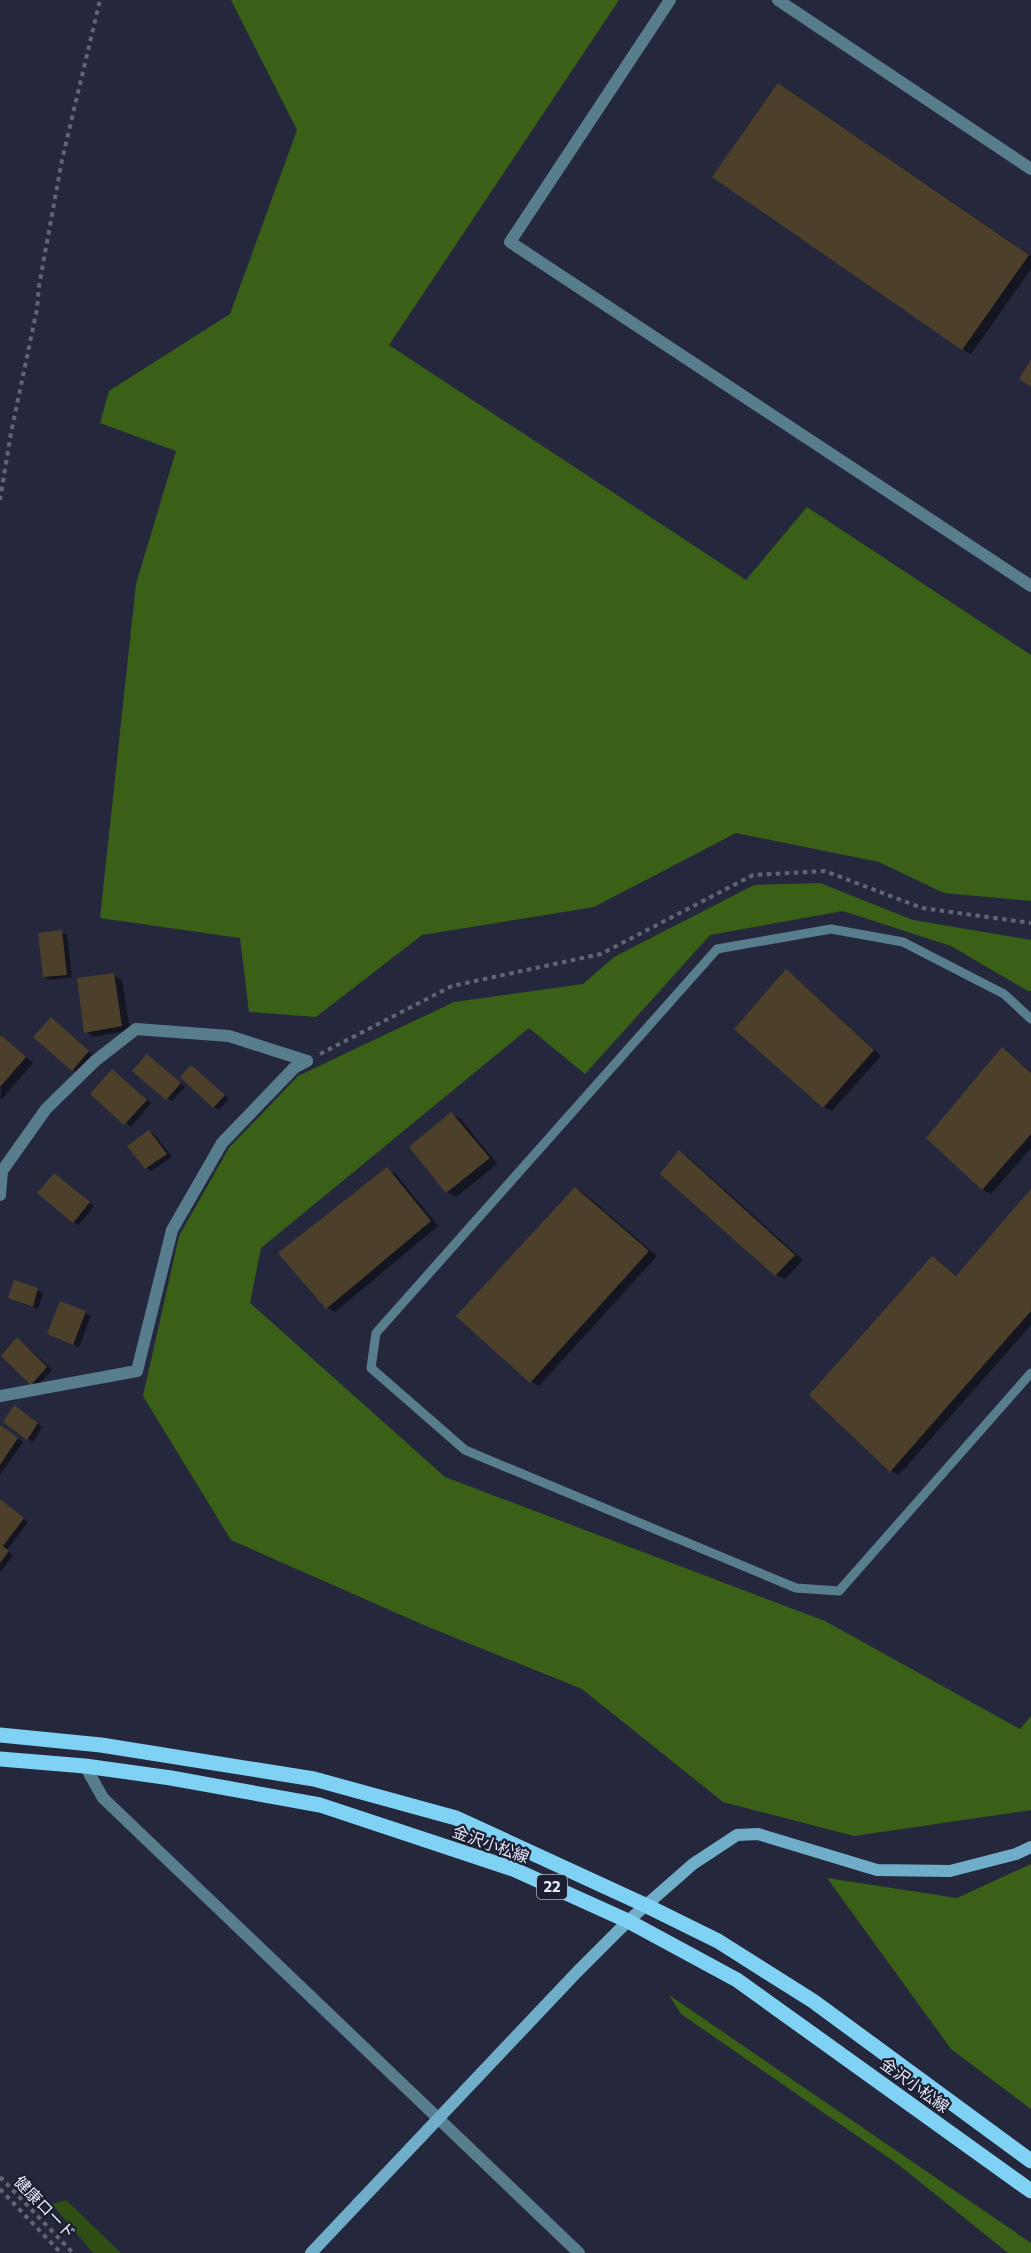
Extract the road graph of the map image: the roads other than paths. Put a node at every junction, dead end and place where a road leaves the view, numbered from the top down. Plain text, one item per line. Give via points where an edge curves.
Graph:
1 (670, 0) edge
2 (778, 0) edge
3 (1031, 169) edge
4 (1031, 586) edge
5 (1031, 1019) edge
6 (0, 1195) edge
7 (1031, 1373) edge
8 (0, 1396) edge
9 (0, 1735) edge
10 (0, 1759) edge
11 (85, 1766) junction
12 (1031, 1847) edge
13 (645, 1905) junction
14 (628, 1921) junction
15 (438, 2118) junction
16 (1031, 2161) edge
17 (1031, 2191) edge
18 (311, 2253) edge
19 (579, 2253) edge

1 - 4 street via 510,242
2 - 3 street
5 - 7 lane via 1004,994 903,942 831,929 717,949 376,1333 371,1368 465,1450 796,1588 839,1591
6 - 8 street via 2,1171 46,1109 95,1061 136,1029 229,1036 307,1061 294,1068 222,1143 172,1230 138,1371
9 - 13 main road, 金沢小松線 / 22 via 101,1745 290,1775 376,1795 456,1818
10 - 11 main road, 金沢小松線 / 22
11 - 14 main road, 金沢小松線 / 22 via 320,1805 513,1869
11 - 15 street via 103,1798
12 - 13 street via 951,1871 877,1870 759,1834 737,1835 693,1864
13 - 14 street
13 - 16 main road, 金沢小松線 / 22 via 718,1941 813,2001
14 - 15 street
14 - 17 main road, 金沢小松線 / 22 via 737,1980
15 - 18 street
15 - 19 street

